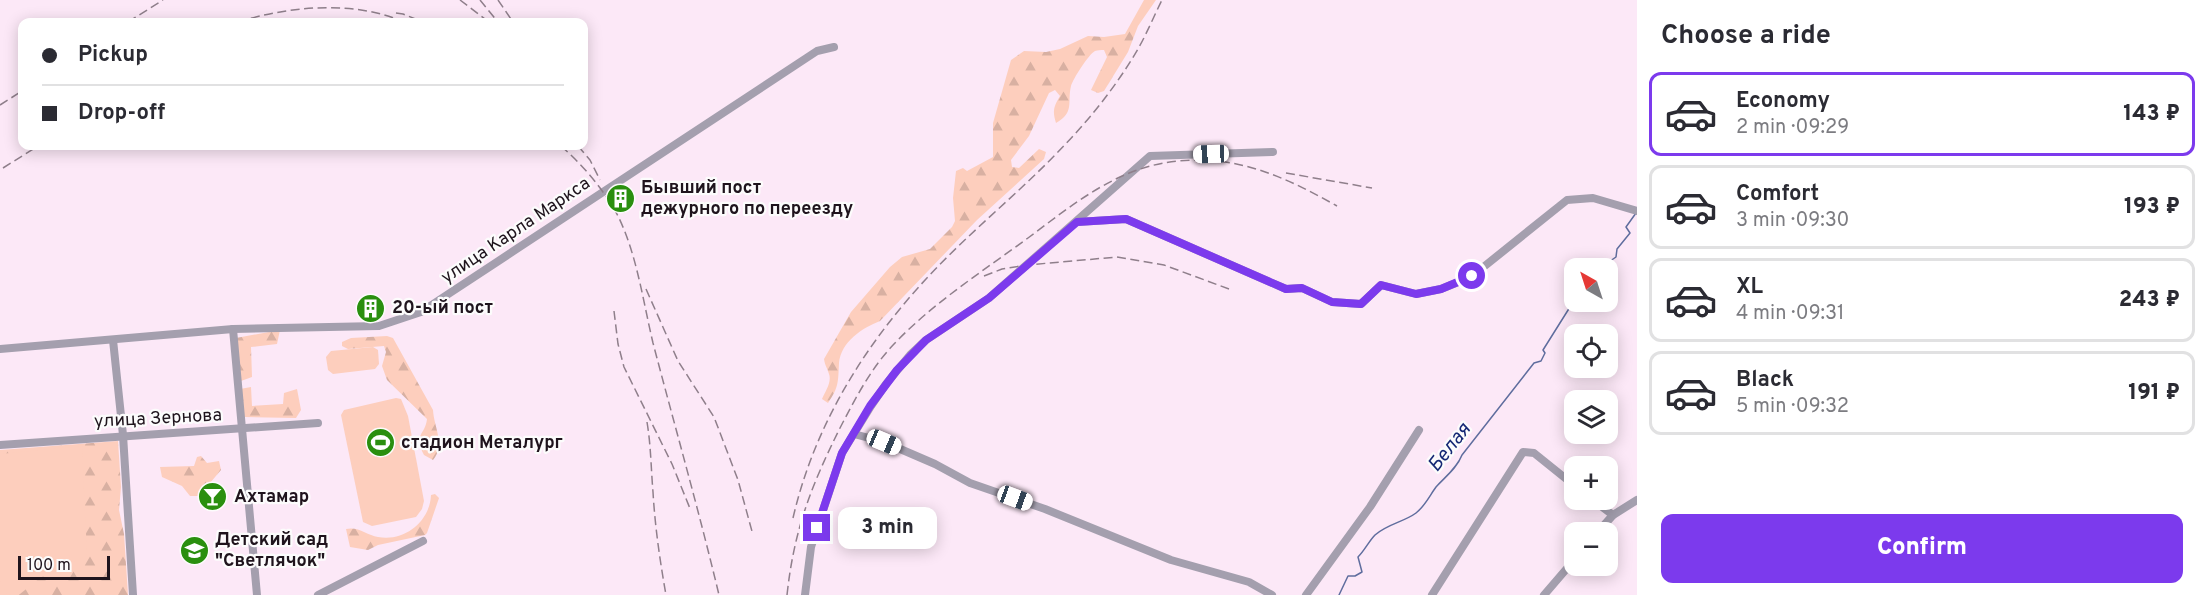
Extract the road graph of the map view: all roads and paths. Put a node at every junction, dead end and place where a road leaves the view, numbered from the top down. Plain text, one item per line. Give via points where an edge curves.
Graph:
1 (834, 47) dead end
2 (1273, 152) dead end
3 (1637, 211) edge
4 (1077, 222) junction
5 (233, 329) junction
6 (112, 340) junction
7 (0, 349) edge
8 (318, 423) dead end
9 (242, 429) junction
10 (1419, 430) dead end
11 (854, 434) junction
12 (123, 435) junction
13 (0, 445) edge
14 (1564, 477) edge
15 (1637, 500) edge
16 (1606, 510) edge
17 (1613, 515) junction
18 (1607, 522) edge
19 (423, 541) dead end
20 (1564, 572) edge
21 (133, 595) edge
22 (257, 595) edge
23 (318, 595) edge
24 (805, 595) edge
25 (1272, 595) edge
26 (1306, 595) edge
27 (1432, 595) edge
28 (1544, 595) edge

1 - 5 street, улица Карла Маркса via 817,51 421,312 379,326
2 - 4 street via 1150,156
3 - 4 street via 1593,198 1567,200 1472,276 1416,294 1381,285 1361,304 1332,302 1302,288 1286,289 1126,219
4 - 11 street via 989,298 939,330 910,355 870,406
5 - 6 street, улица Карла Маркса
5 - 9 street
6 - 7 street, улица Карла Маркса
6 - 12 street
8 - 9 street, улица Зернова
9 - 12 street, улица Зернова
9 - 22 street
10 - 26 street via 1370,507
11 - 24 street via 842,453 811,547
11 - 25 street via 884,442 970,483 1117,536 1171,560 1249,582
12 - 13 street, улица Зернова
12 - 21 street
14 - 27 street via 1534,453 1523,452
15 - 17 street
16 - 17 street
17 - 18 street
19 - 23 street
20 - 28 street

